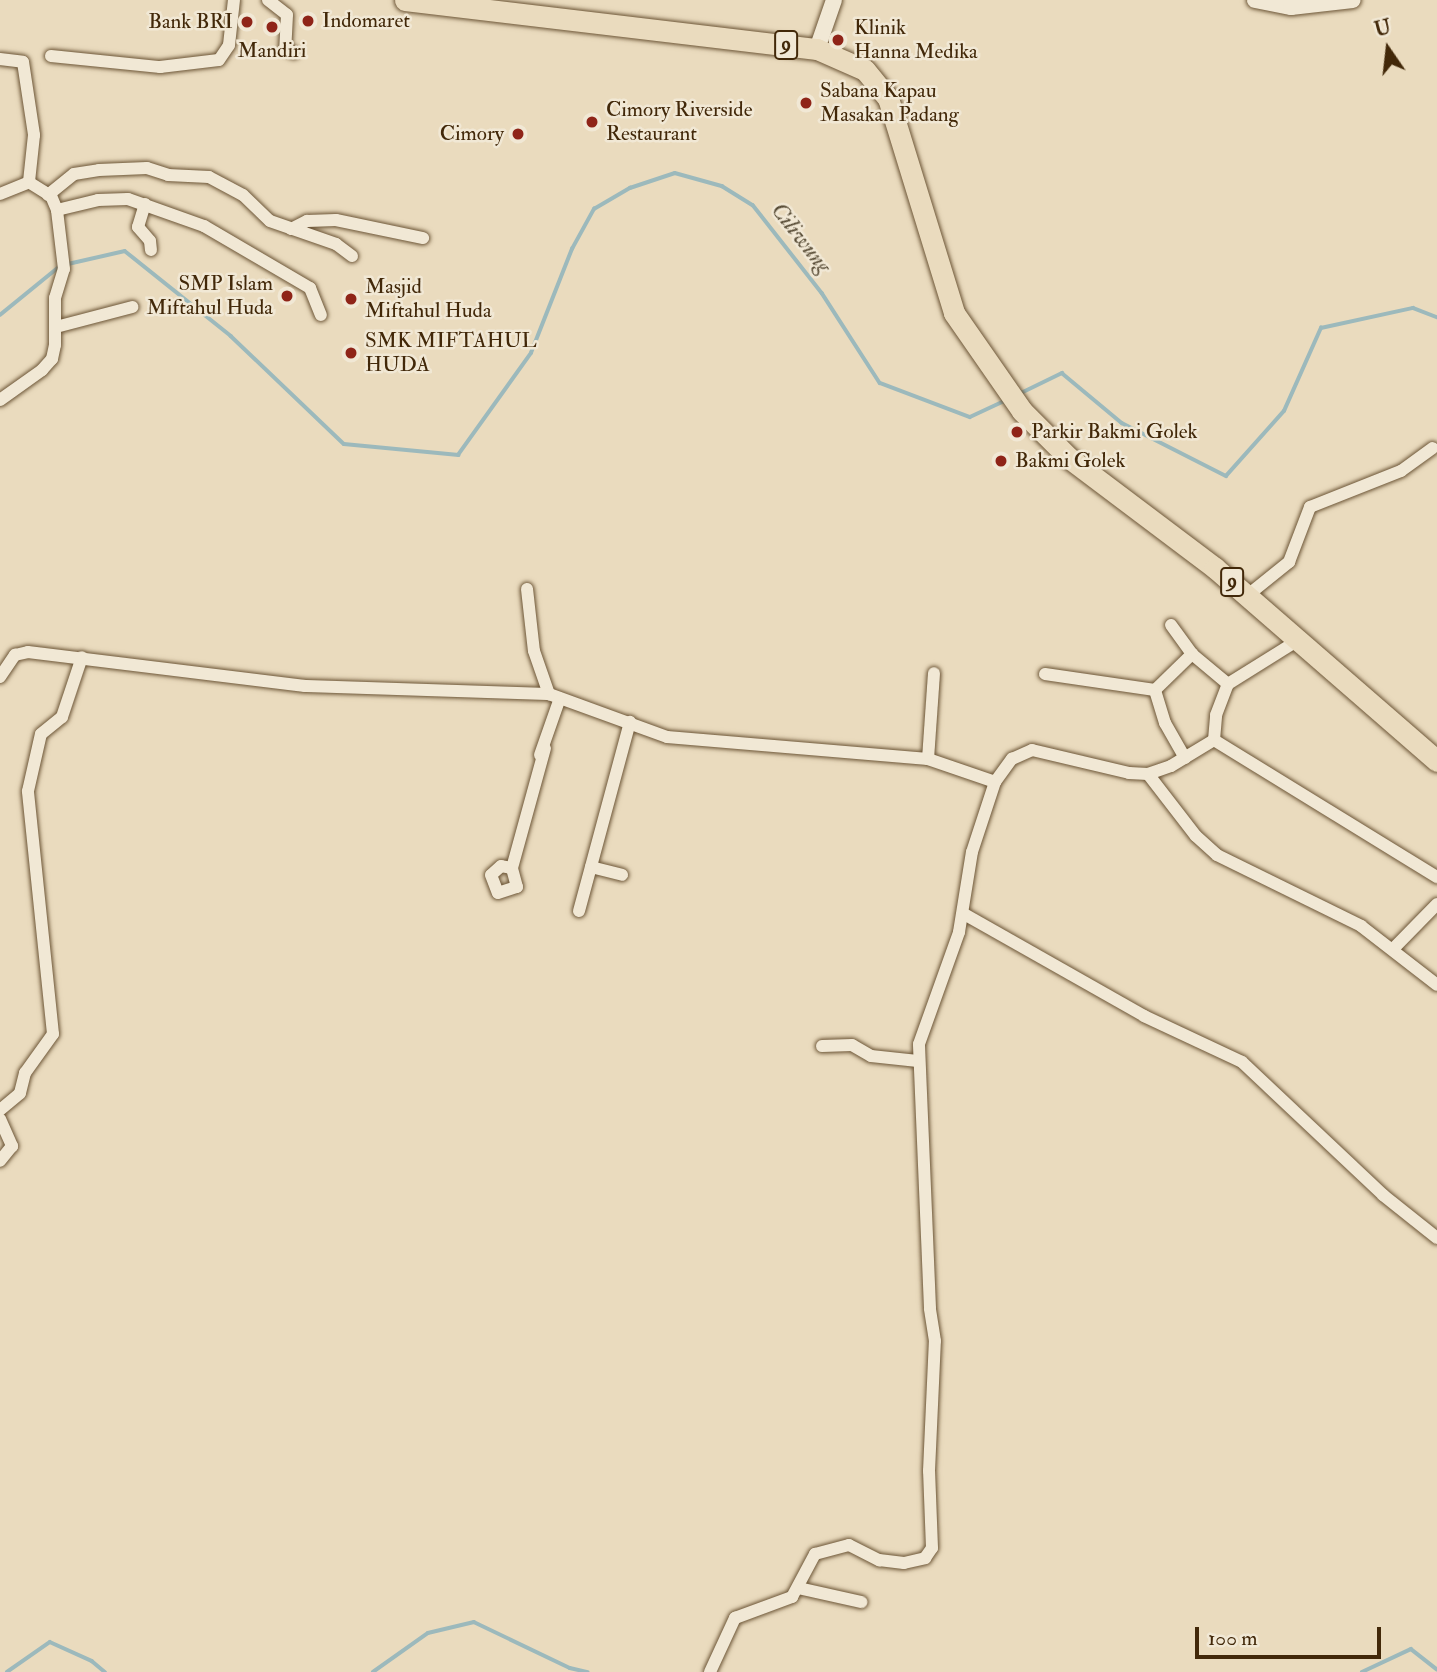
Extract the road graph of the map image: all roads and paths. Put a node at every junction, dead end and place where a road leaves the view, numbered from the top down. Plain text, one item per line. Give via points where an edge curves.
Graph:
1 (234, 0) edge
2 (268, 0) edge
3 (405, 0) edge
4 (834, 0) edge
5 (1255, 0) edge
6 (1353, 0) edge
7 (486, 4) edge
8 (1291, 4) edge
9 (817, 49) junction
10 (294, 53) dead end
11 (51, 56) dead end
12 (0, 59) edge
13 (29, 182) junction
14 (0, 194) edge
15 (48, 195) junction
16 (145, 204) junction
17 (57, 210) junction
18 (287, 231) junction
19 (422, 238) dead end
20 (151, 250) dead end
21 (352, 256) dead end
22 (132, 307) dead end
23 (321, 315) dead end
24 (56, 327) junction
25 (0, 400) edge
26 (1433, 448) dead end
27 (527, 589) dead end
28 (1248, 595) junction
29 (1171, 625) dead end
30 (1300, 639) junction
31 (1192, 654) junction
32 (82, 657) junction
33 (934, 673) dead end
34 (1045, 674) dead end
35 (0, 677) edge
36 (1228, 684) junction
37 (1155, 690) junction
38 (554, 696) junction
39 (630, 722) junction
40 (1214, 740) junction
41 (1185, 758) junction
42 (928, 759) junction
43 (1437, 761) edge
44 (1148, 774) junction
45 (995, 782) junction
46 (510, 867) dead end
47 (591, 867) junction
48 (622, 875) dead end
49 (1437, 877) edge
50 (1437, 904) edge
51 (579, 911) dead end
52 (964, 914) junction
53 (1393, 949) junction
54 (1437, 985) edge
55 (822, 1045) dead end
56 (918, 1061) junction
57 (0, 1110) edge
58 (0, 1119) edge
59 (0, 1161) edge
60 (1437, 1238) edge
61 (798, 1588) junction
62 (861, 1602) dead end
63 (710, 1672) edge

1 - 11 street via 229,45 219,60 160,67
2 - 10 street via 287,15 285,48
3 - 7 highway, 9
4 - 9 street
5 - 8 street
6 - 8 street
7 - 9 highway, 9
9 - 28 highway, 9 via 865,70 888,97 947,294 1022,411 1069,458
12 - 13 street via 23,62 34,135
13 - 14 street
13 - 15 street
15 - 17 street
15 - 18 street via 74,174 99,170 147,168 168,175 209,177 243,195
16 - 17 street via 112,198
16 - 20 street via 138,228 150,241
16 - 23 street via 204,226 310,288
17 - 24 street via 64,269 55,298
18 - 19 street via 307,221 336,220
18 - 21 street via 299,230 336,244
22 - 24 street
24 - 25 street via 52,359 28,383
26 - 28 street via 1401,471 1310,507 1289,562
27 - 38 street via 534,651
28 - 30 highway, 9
29 - 31 street
30 - 36 street
30 - 43 highway, 9
31 - 36 street
31 - 37 street
32 - 35 street via 22,653 10,659
32 - 38 street via 305,686
32 - 57 street via 62,717 41,734 29,791 53,1034 25,1073 20,1093
33 - 42 street
34 - 37 street
36 - 40 street via 1216,715
37 - 41 street via 1165,723
38 - 39 street
38 - 46 street via 545,748
39 - 42 street via 682,739
39 - 47 street
40 - 41 street
40 - 49 street
41 - 44 street
42 - 45 street
44 - 45 street via 1031,750 1012,759
44 - 53 street via 1196,836 1217,855 1333,909
45 - 52 street via 972,852
47 - 48 street
47 - 51 street
50 - 53 street
52 - 56 street via 926,1020
52 - 60 street via 1133,1010 1242,1062 1383,1195
53 - 54 street
55 - 56 street via 852,1045 871,1056
56 - 61 street via 935,1341 929,1471 932,1548 925,1558 904,1563 879,1560 849,1545 829,1550 808,1560
58 - 59 street via 12,1146
61 - 62 street
61 - 63 street via 787,1600 735,1618

